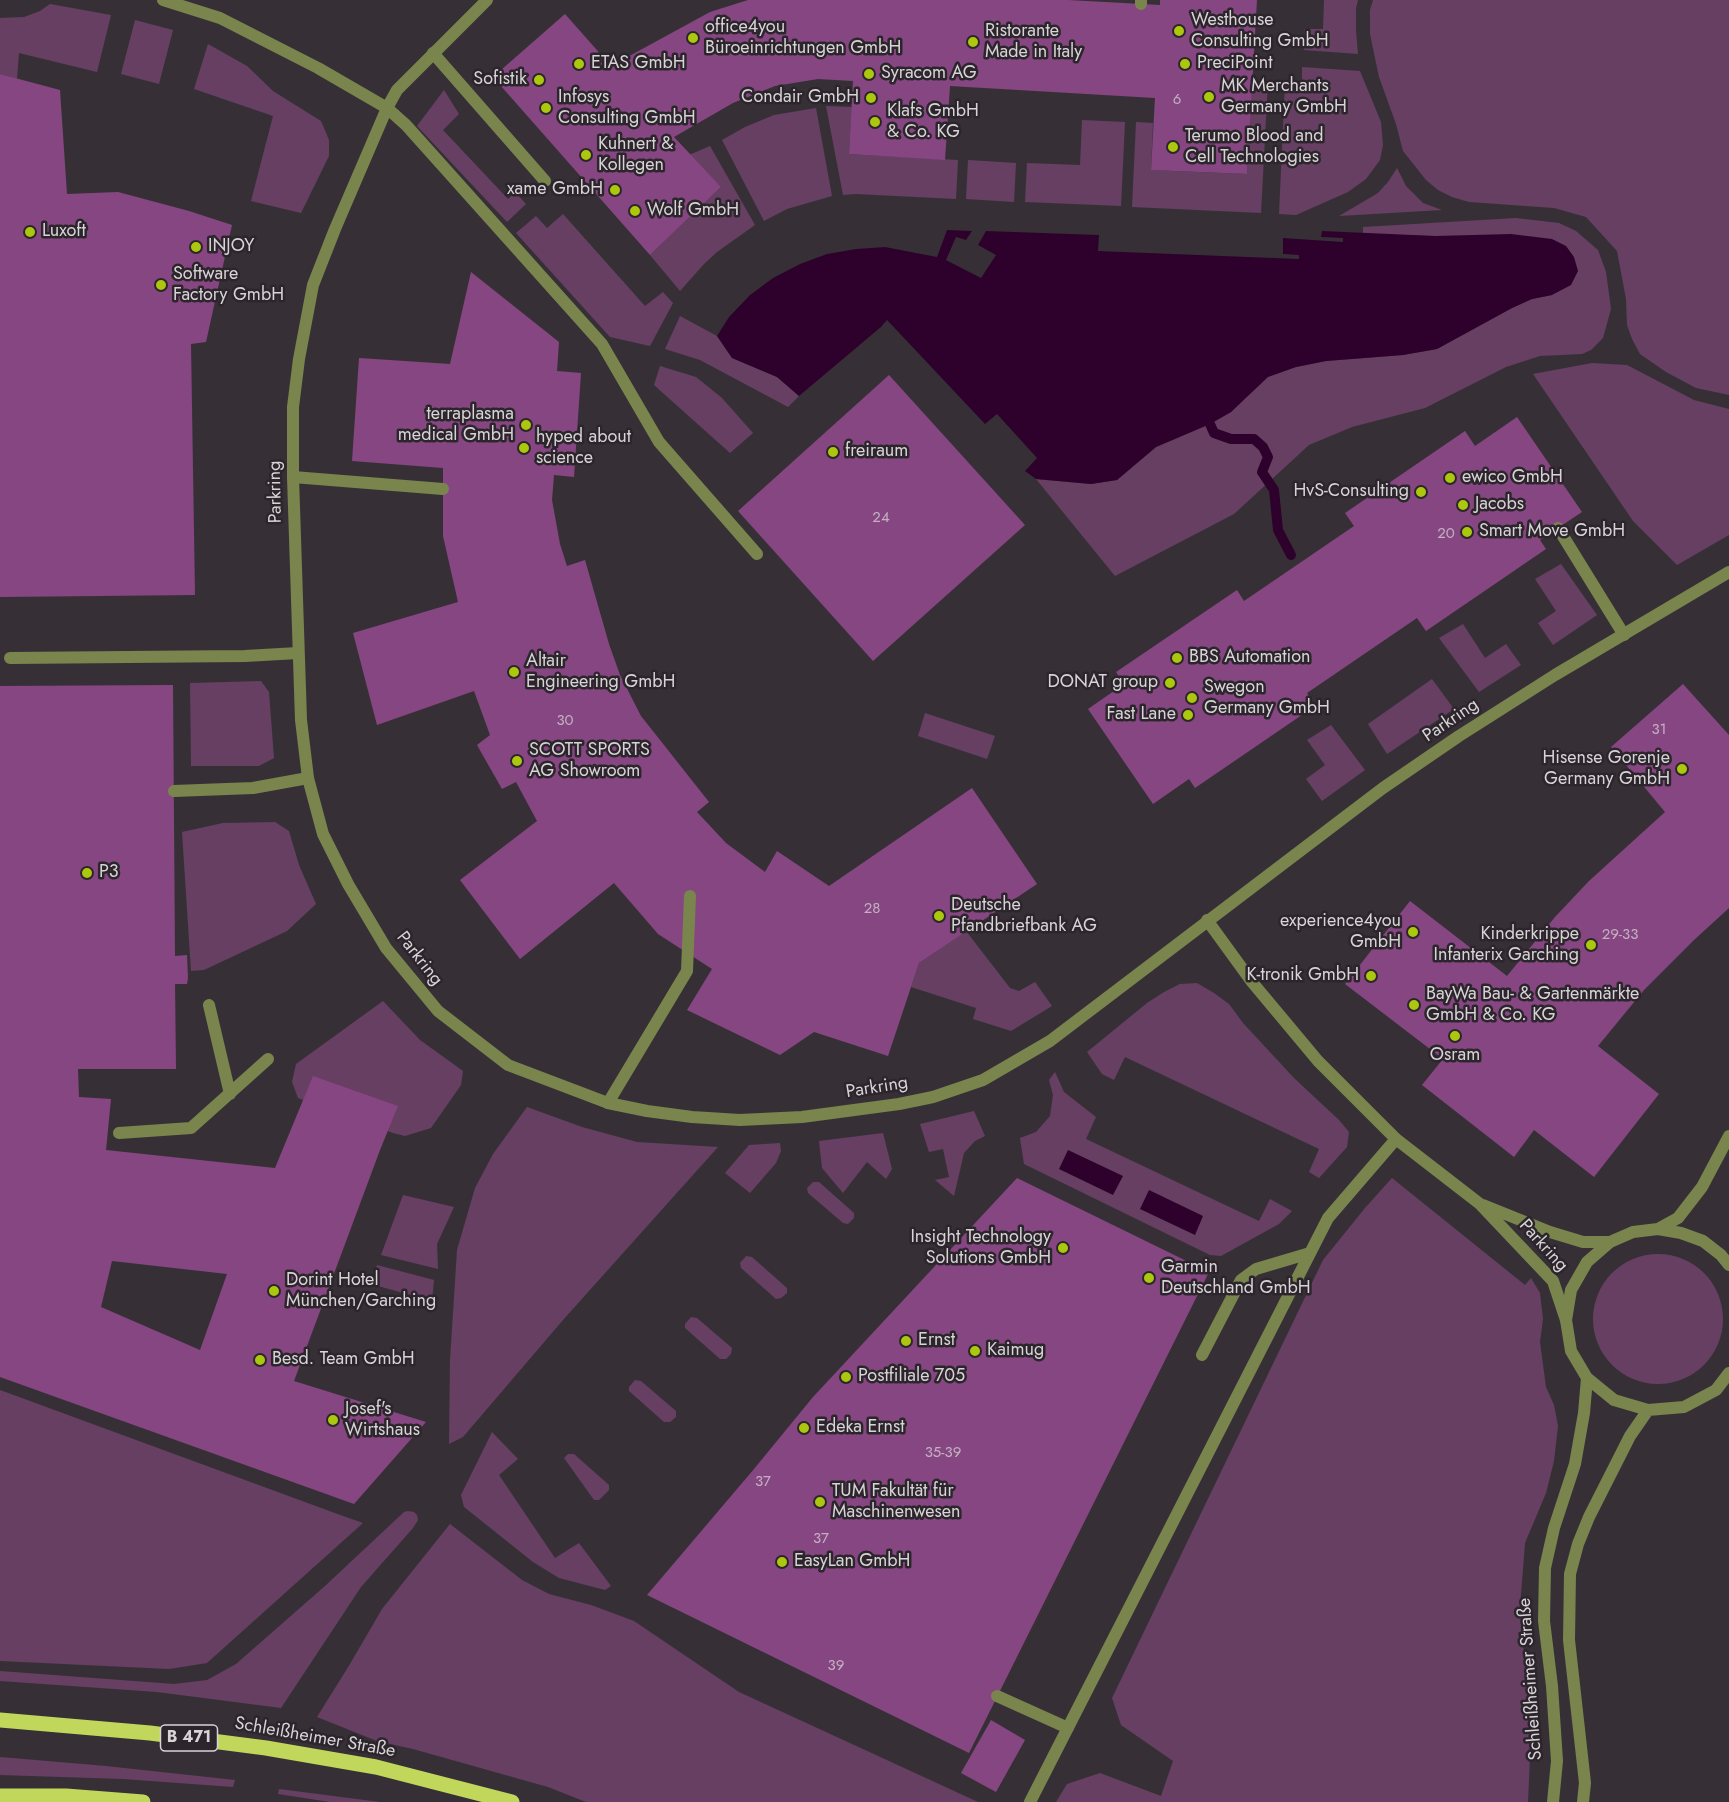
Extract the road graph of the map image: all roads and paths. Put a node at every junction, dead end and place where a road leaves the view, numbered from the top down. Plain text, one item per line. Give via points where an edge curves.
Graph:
1 (163, 0) edge
2 (487, 0) edge
3 (433, 53) junction
4 (387, 108) junction
5 (545, 181) dead end
6 (293, 477) junction
7 (443, 489) dead end
8 (1558, 528) dead end
9 (757, 555) dead end
10 (1729, 572) edge
11 (1624, 635) junction
12 (298, 653) junction
13 (10, 658) dead end
14 (308, 778) junction
15 (174, 791) dead end
16 (690, 896) dead end
17 (1207, 920) junction
18 (209, 1005) dead end
19 (268, 1059) dead end
20 (230, 1094) junction
21 (608, 1103) junction
22 (119, 1133) dead end
23 (1729, 1136) edge
24 (1396, 1139) junction
25 (1480, 1204) junction
26 (1658, 1229) junction
27 (1610, 1242) junction
28 (1310, 1253) junction
29 (1729, 1265) edge
30 (1566, 1320) junction
31 (1202, 1355) dead end
32 (1729, 1373) edge
33 (1587, 1378) junction
34 (1648, 1410) junction
35 (997, 1696) dead end
36 (0, 1720) edge
37 (1068, 1728) junction
38 (0, 1796) edge
39 (143, 1802) edge
40 (512, 1802) edge
41 (1030, 1802) edge
42 (1553, 1802) edge
43 (1583, 1802) edge

1 - 4 street via 220,18
2 - 3 street, Parkring
3 - 4 street, Parkring via 398,90
3 - 5 street
4 - 6 street, Parkring via 313,285 293,407
4 - 9 street via 603,344 659,442
6 - 7 street
6 - 12 street, Parkring
8 - 11 street
10 - 11 street, Parkring
11 - 17 street, Parkring via 1383,788
12 - 13 street
12 - 14 street, Parkring
14 - 15 street via 253,788
14 - 21 street, Parkring via 323,834 348,884 386,948 438,1011 508,1065
16 - 21 street via 687,971
17 - 21 street, Parkring via 1050,1041 983,1080 933,1097 802,1117 740,1120 658,1113
17 - 24 street, Parkring via 1318,1061
18 - 20 street
19 - 20 street
20 - 22 street via 191,1128
23 - 26 street via 1702,1187 1677,1218
24 - 25 street, Parkring
24 - 28 street via 1328,1218
25 - 27 street, Parkring via 1572,1239
25 - 30 street, Parkring via 1553,1281
26 - 27 street via 1633,1232
26 - 29 street via 1703,1241
27 - 30 street via 1581,1271 1571,1290
28 - 31 street via 1256,1269 1241,1280
28 - 37 street
30 - 33 street via 1571,1352
32 - 34 street via 1716,1390 1684,1407
33 - 34 street via 1614,1400
33 - 42 street, Schleißheimer Straße via 1575,1464 1545,1568 1544,1621 1557,1761
34 - 43 street via 1589,1516 1570,1574 1569,1640 1585,1783
35 - 37 street
36 - 40 main road, Schleißheimer Straße / B 471 via 150,1732 266,1748 376,1767
37 - 41 street
38 - 39 main road

